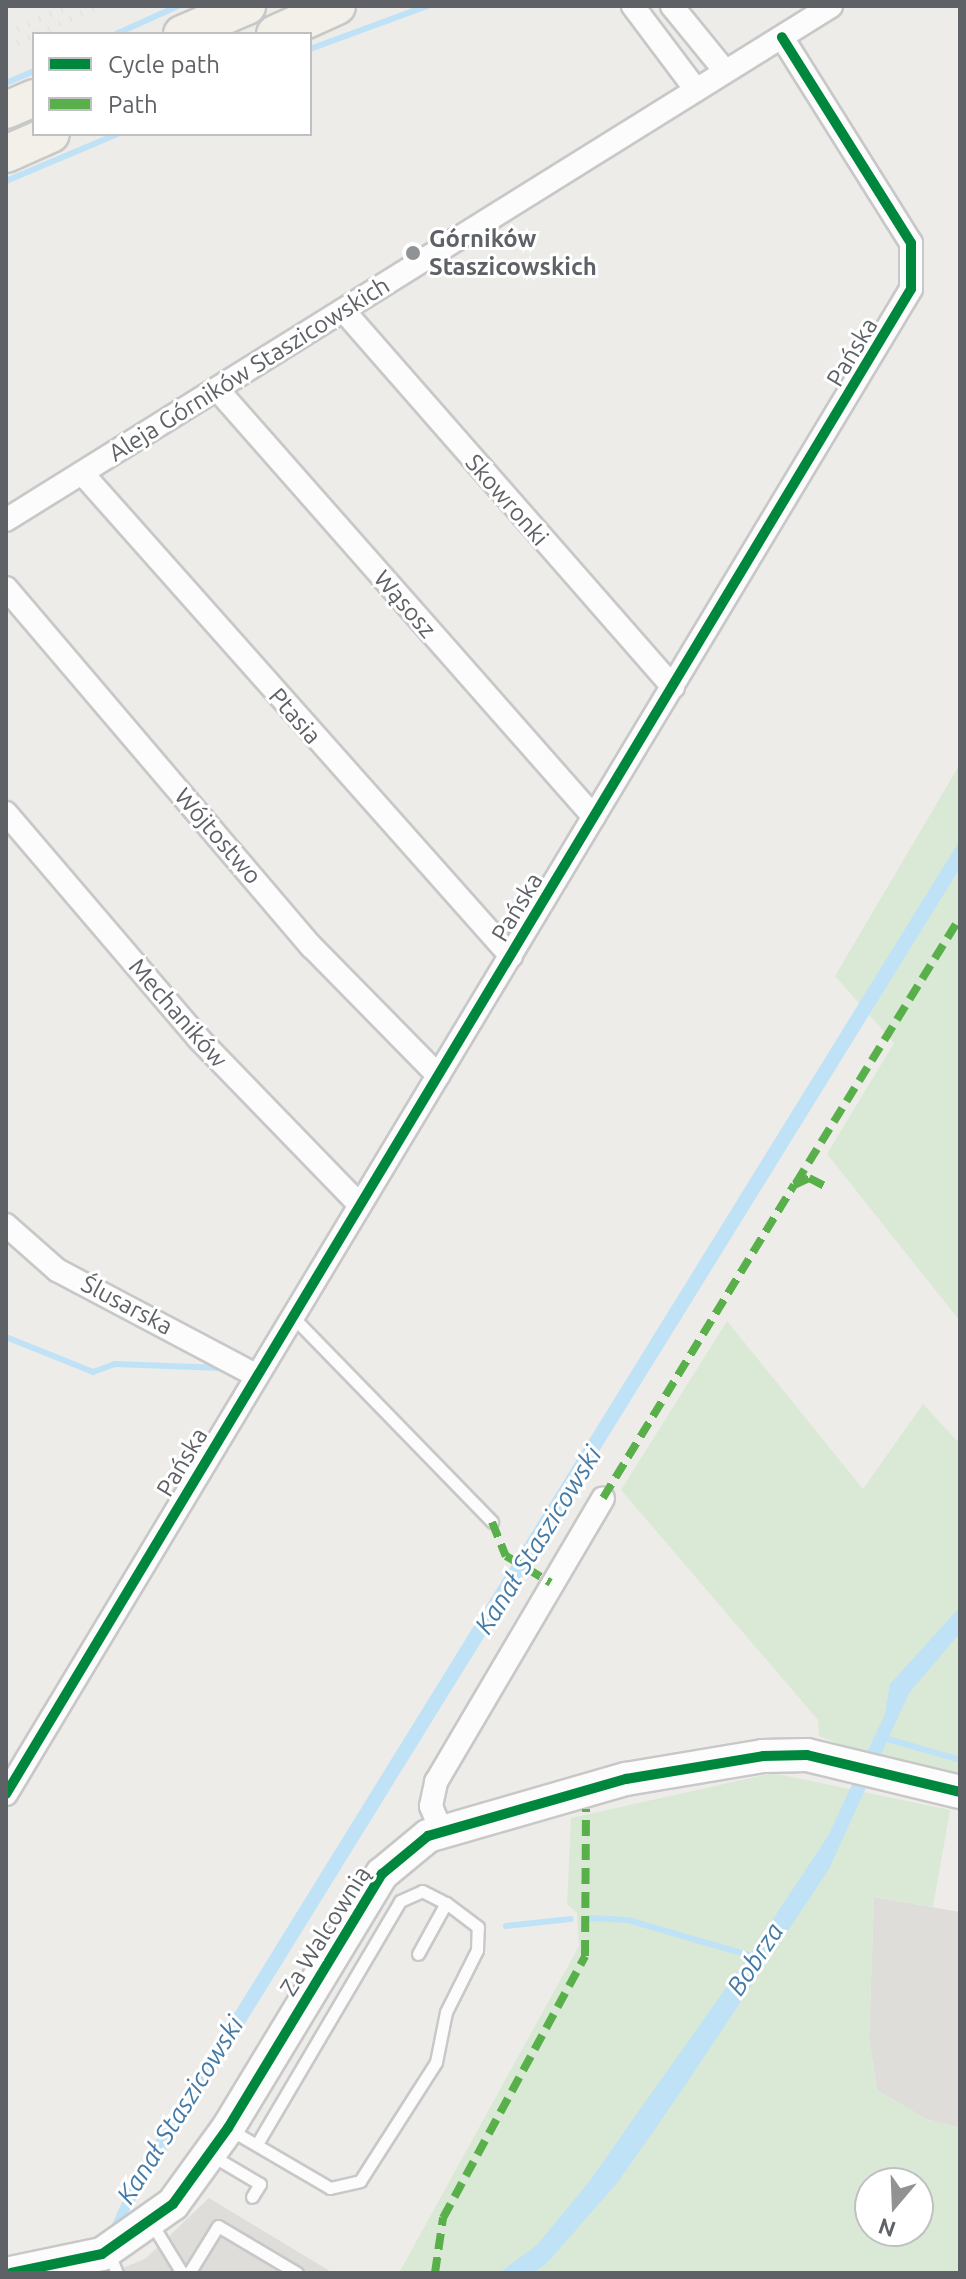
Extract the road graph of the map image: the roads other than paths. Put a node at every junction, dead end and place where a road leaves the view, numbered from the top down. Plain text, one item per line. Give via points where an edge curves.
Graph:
1 (247, 6) edge
2 (337, 6) edge
3 (633, 6) edge
4 (672, 6) edge
5 (831, 6) edge
6 (187, 32) edge
7 (279, 32) edge
8 (782, 37) junction
9 (725, 71) junction
10 (696, 90) junction
11 (32, 99) edge
12 (6, 110) edge
13 (46, 136) edge
14 (6, 154) edge
15 (343, 310) junction
16 (217, 389) junction
17 (82, 473) junction
18 (6, 520) edge
19 (6, 588) edge
20 (673, 687) junction
21 (6, 813) edge
22 (594, 817) junction
23 (511, 956) junction
24 (438, 1075) junction
25 (359, 1204) junction
26 (6, 1225) edge
27 (292, 1316) junction
28 (257, 1376) junction
29 (603, 1498) dead end
30 (492, 1522) dead end
31 (7, 1789) edge
32 (960, 1792) edge
33 (441, 1830) junction
34 (446, 1903) junction
35 (418, 1954) dead end
36 (219, 2142) junction
37 (257, 2144) junction
38 (252, 2197) dead end
39 (151, 2224) junction
40 (112, 2262) edge
41 (11, 2273) edge
42 (182, 2273) edge
43 (189, 2273) edge
44 (297, 2273) edge

1 - 6 main road
2 - 7 main road
3 - 10 street
4 - 9 street
5 - 8 street, Aleja Górników Staszicowskich
8 - 9 street, Aleja Górników Staszicowskich
8 - 20 street, Pańska via 911,243 914,278
9 - 10 street, Aleja Górników Staszicowskich
10 - 15 street, Aleja Górników Staszicowskich
11 - 12 main road
13 - 14 main road
15 - 16 street, Aleja Górników Staszicowskich
15 - 20 street, Skowronki
16 - 17 street, Aleja Górników Staszicowskich
16 - 22 street, Wąsosz
17 - 18 street, Aleja Górników Staszicowskich
17 - 23 street, Ptasia
19 - 24 street, Wójtostwo via 312,947
20 - 22 street, Pańska
21 - 25 street, Mechaników via 199,1039
22 - 23 street, Pańska
23 - 24 street, Pańska
24 - 25 street, Pańska
25 - 27 street, Pańska
26 - 28 street, Ślusarska via 57,1270
27 - 28 street, Pańska
27 - 30 lane
28 - 31 street, Pańska
29 - 33 street via 436,1782 431,1806
32 - 33 main road, Za Walcownią via 816,1757 673,1768
33 - 36 main road, Za Walcownią via 382,1874
34 - 35 lane
34 - 37 lane via 422,1891 400,1901
34 - 37 lane via 478,1927 477,1950 446,2012 436,2062 366,2174 350,2187 330,2188
36 - 37 lane
36 - 38 lane via 260,2184
36 - 39 main road, Za Walcownią
39 - 40 main road, Za Walcownią
39 - 42 lane
40 - 41 main road, Za Walcownią
43 - 44 lane via 218,2226

